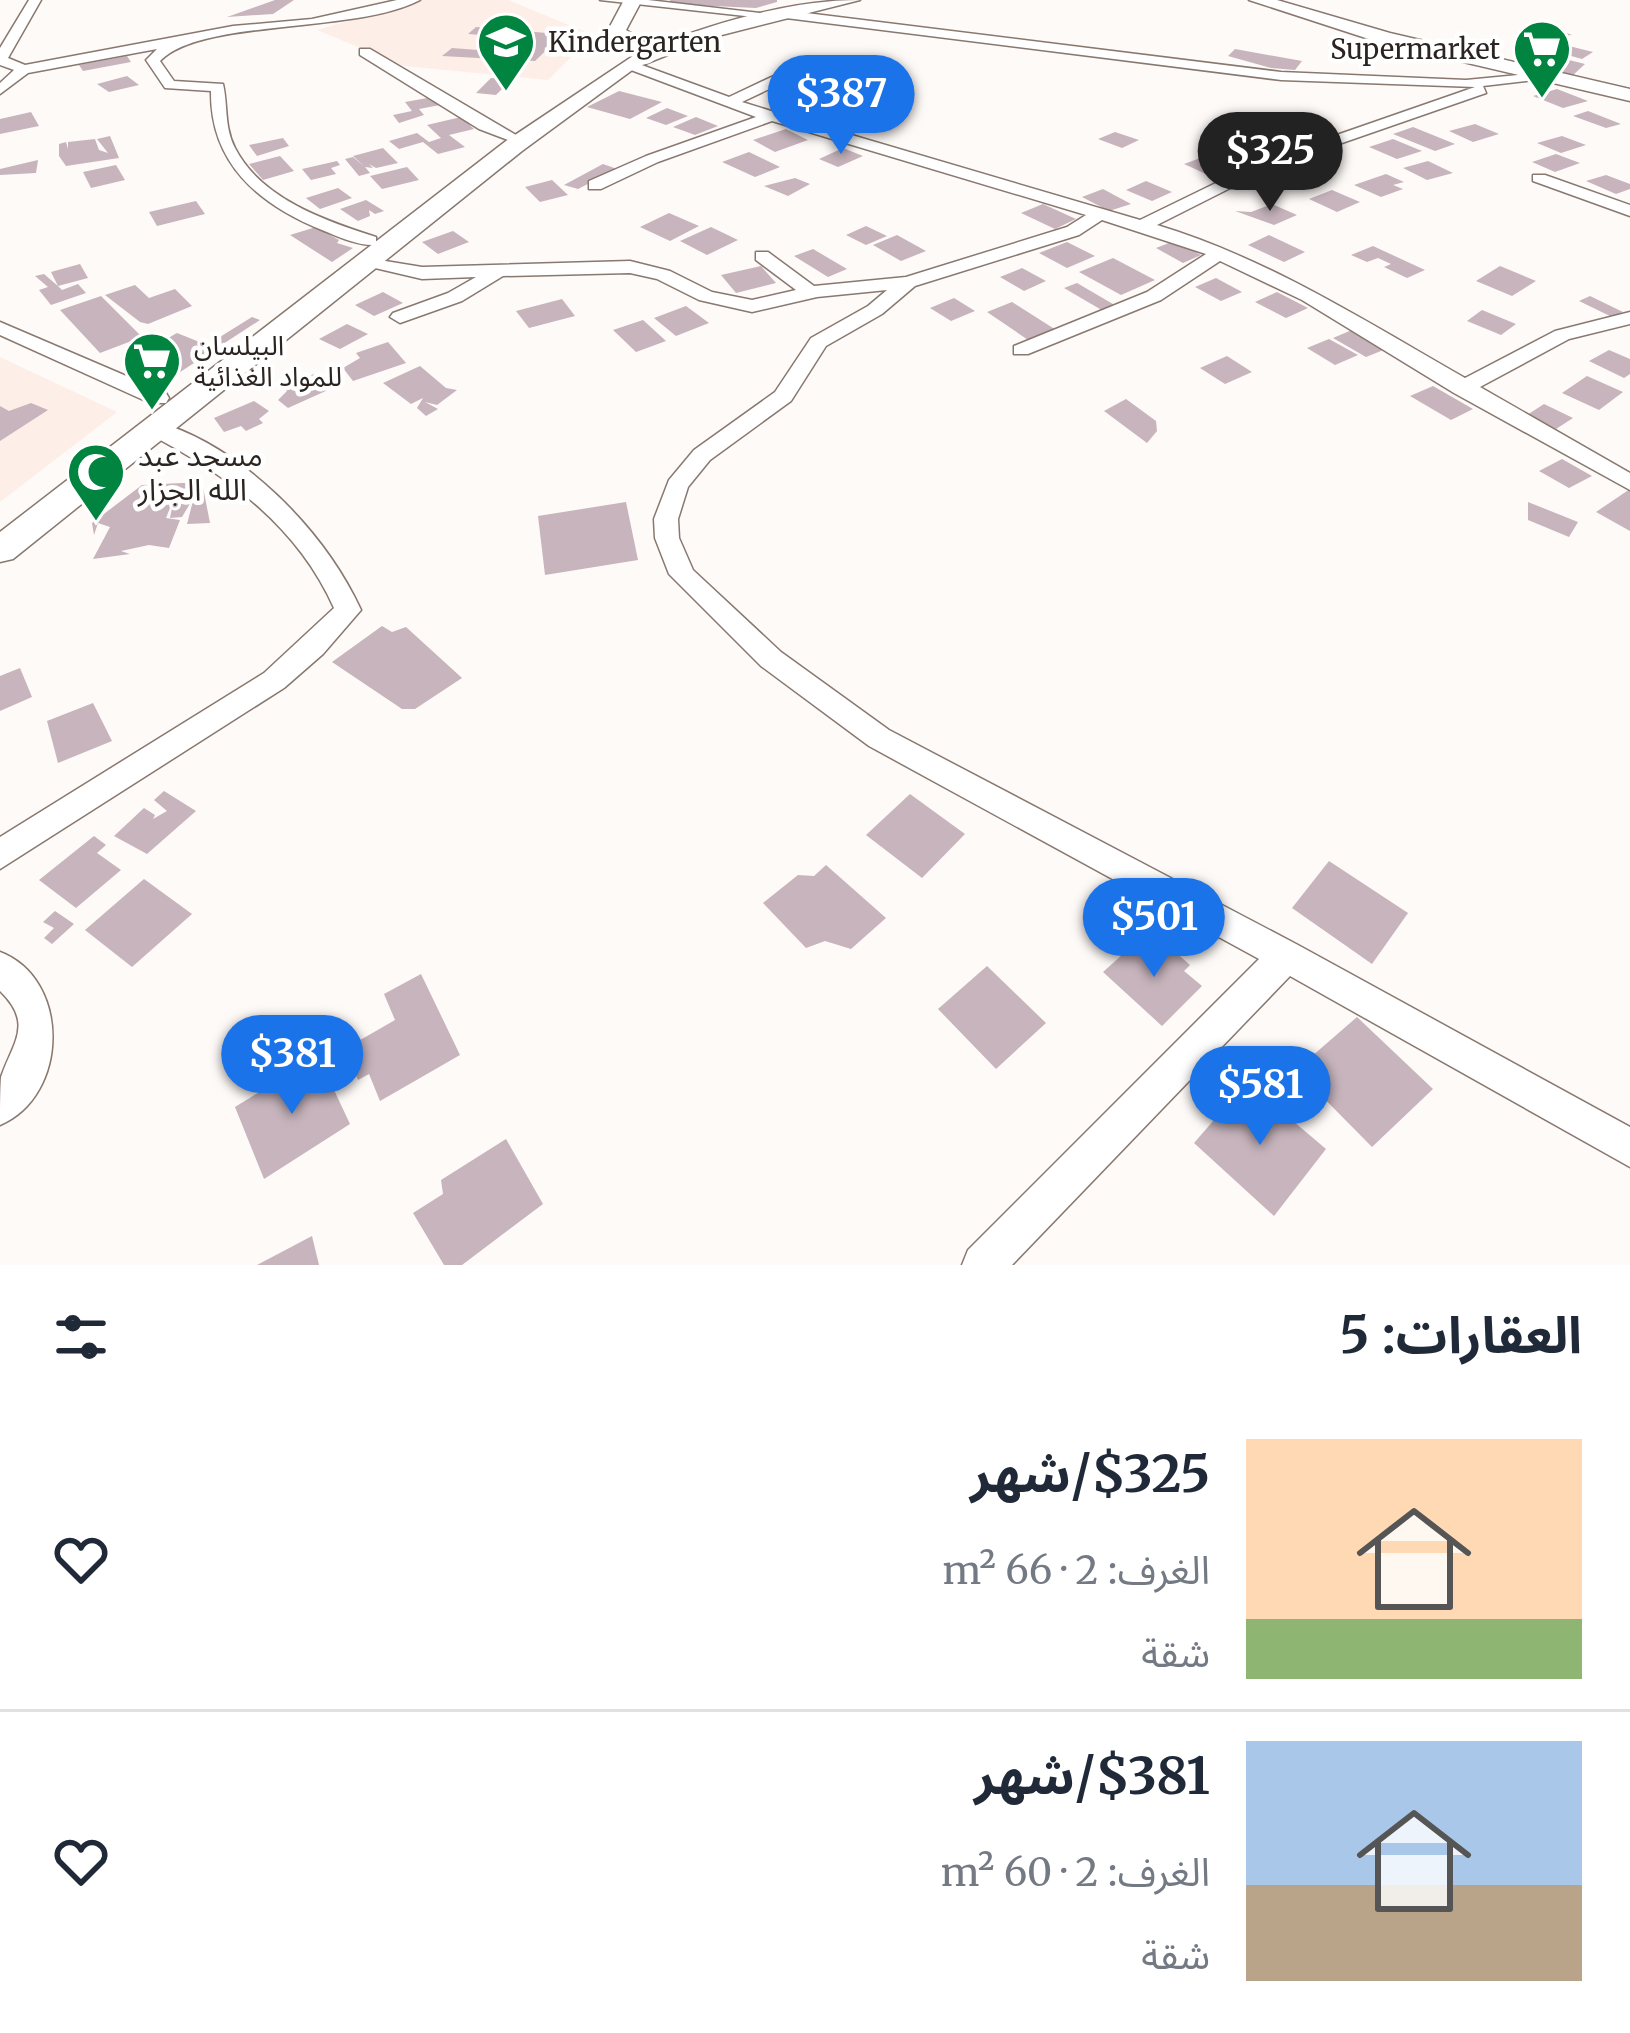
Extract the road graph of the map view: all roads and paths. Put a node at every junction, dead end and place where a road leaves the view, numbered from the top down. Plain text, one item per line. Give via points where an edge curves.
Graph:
1 (35, 0) edge
2 (414, 0) edge
3 (606, 0) edge
4 (814, 0) edge
5 (851, 0) edge
6 (1258, 0) edge
7 (632, 2) edge
8 (754, 13) junction
9 (782, 14) junction
10 (172, 41) junction
11 (365, 52) dead end
12 (627, 61) junction
13 (802, 68) dead end
14 (24, 69) junction
15 (1543, 75) junction
16 (1513, 79) junction
17 (0, 90) edge
18 (855, 93) dead end
19 (1630, 95) edge
20 (728, 103) junction
21 (772, 116) junction
22 (799, 124) junction
23 (508, 135) junction
24 (1539, 178) dead end
25 (595, 185) dead end
26 (1630, 211) edge
27 (1098, 215) junction
28 (1143, 226) junction
29 (368, 252) junction
30 (1220, 253) junction
31 (762, 256) dead end
32 (500, 271) junction
33 (908, 282) junction
34 (810, 292) junction
35 (400, 316) dead end
36 (1630, 319) edge
37 (0, 328) edge
38 (1021, 350) dead end
39 (1462, 388) junction
40 (158, 398) junction
41 (155, 428) junction
42 (1630, 483) edge
43 (0, 520) edge
44 (0, 550) edge
45 (0, 856) edge
46 (1286, 956) junction
47 (0, 968) edge
48 (0, 1106) edge
49 (1630, 1148) edge
50 (983, 1265) edge

1 - 14 street via 0,60
2 - 10 street
3 - 7 street
4 - 8 main road
5 - 9 main road
6 - 15 main road
7 - 8 street
7 - 12 main road via 616,32
8 - 12 main road
9 - 12 main road
9 - 16 street via 1281,76
10 - 14 street
10 - 29 street via 153,60 170,85 218,87 216,116 253,186
11 - 23 street
12 - 20 street
12 - 23 main road
12 - 29 main road
13 - 20 street
14 - 17 street
15 - 16 street
15 - 19 main road
16 - 28 street via 1262,167
18 - 22 street
20 - 21 street
21 - 22 street
21 - 25 street
22 - 27 street
23 - 29 main road
24 - 26 street
27 - 28 street
27 - 33 street via 1072,231
28 - 30 street
29 - 32 street via 415,272
29 - 40 main road
29 - 41 main road
30 - 38 street via 1154,296
30 - 39 street
31 - 34 street
32 - 34 street via 630,267 752,306
32 - 35 street
33 - 34 street
33 - 46 street via 818,342 783,397 688,469 666,520 672,556 745,636 879,738
36 - 39 street via 1552,336
37 - 40 street
39 - 42 street
40 - 43 main road
41 - 44 main road
41 - 45 street via 212,456 277,508 348,610 271,680
46 - 49 street
46 - 50 street
47 - 48 street via 29,998 38,1037 15,1093

